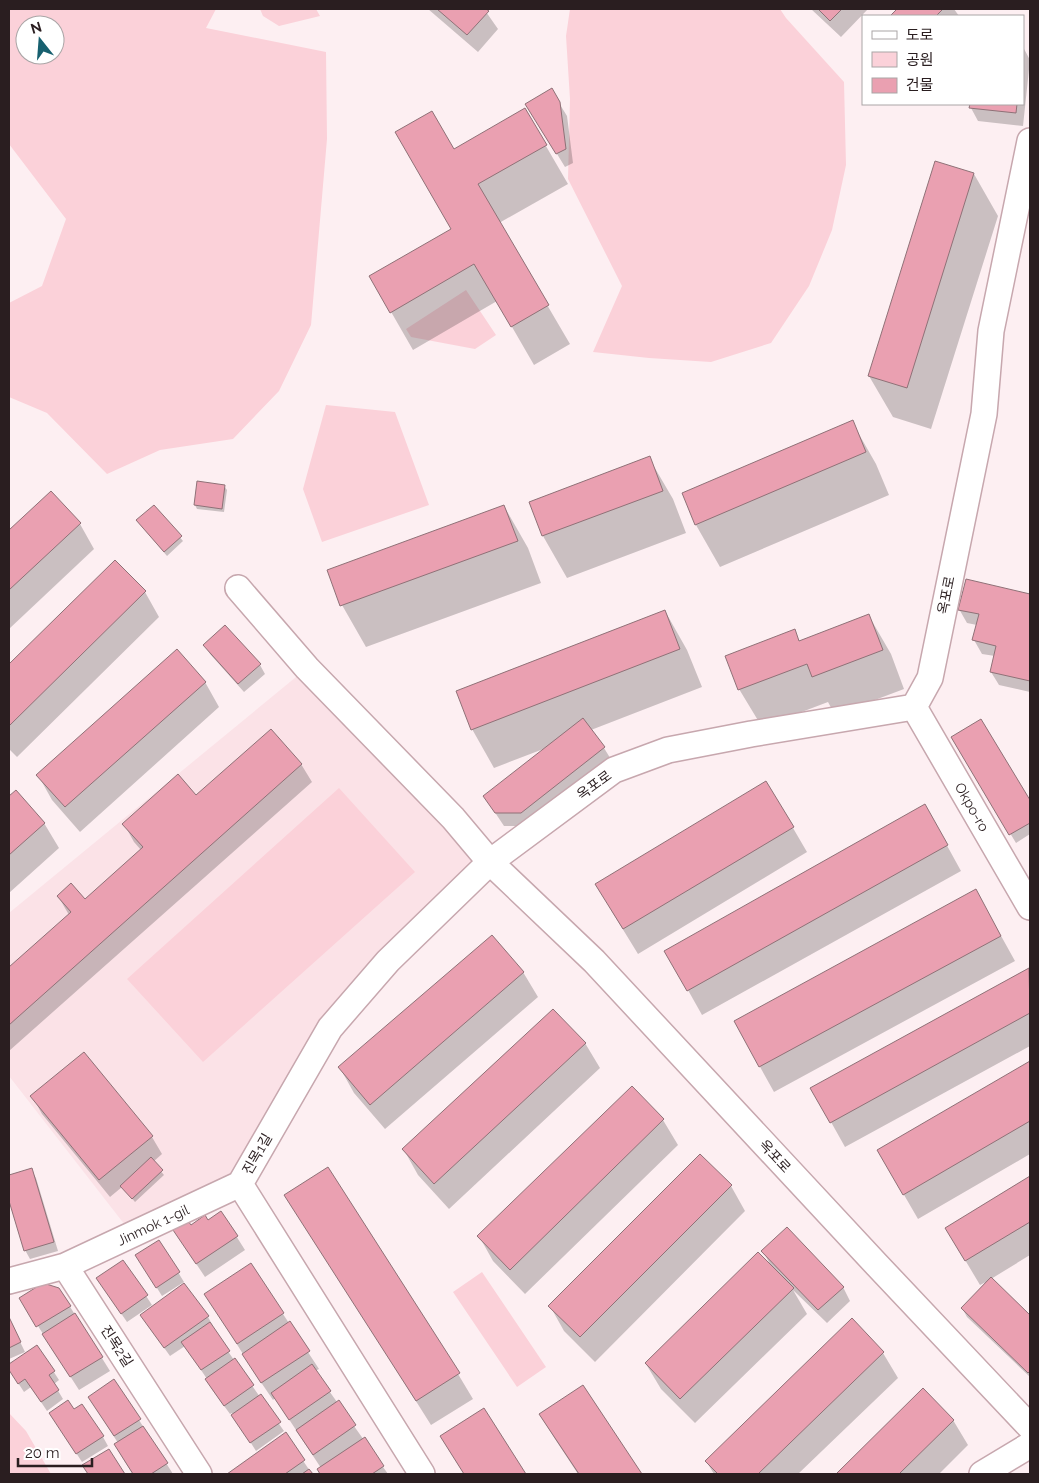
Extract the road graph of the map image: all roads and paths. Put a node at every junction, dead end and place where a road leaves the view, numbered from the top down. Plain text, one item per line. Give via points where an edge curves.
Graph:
1 (1030, 142) edge
2 (238, 588) dead end
3 (914, 707) junction
4 (490, 862) junction
5 (1030, 907) edge
6 (240, 1184) junction
7 (65, 1266) junction
8 (9, 1281) edge
9 (1030, 1426) edge
10 (1030, 1445) edge
11 (200, 1474) edge
12 (422, 1474) edge
13 (982, 1474) edge

1 - 3 street, 옥포로 via 991,331 984,414 930,678
2 - 4 street via 307,668 453,818
3 - 4 street, 옥포로 via 659,753 614,770
3 - 5 street, Okpo-ro
4 - 6 street, 진목1길 via 388,961 330,1028
4 - 9 street, 옥포로 via 594,961
6 - 7 street, Jinmok 1-gil
6 - 12 street, 진목1길
7 - 8 street
7 - 11 street, 진목2길
10 - 13 street

